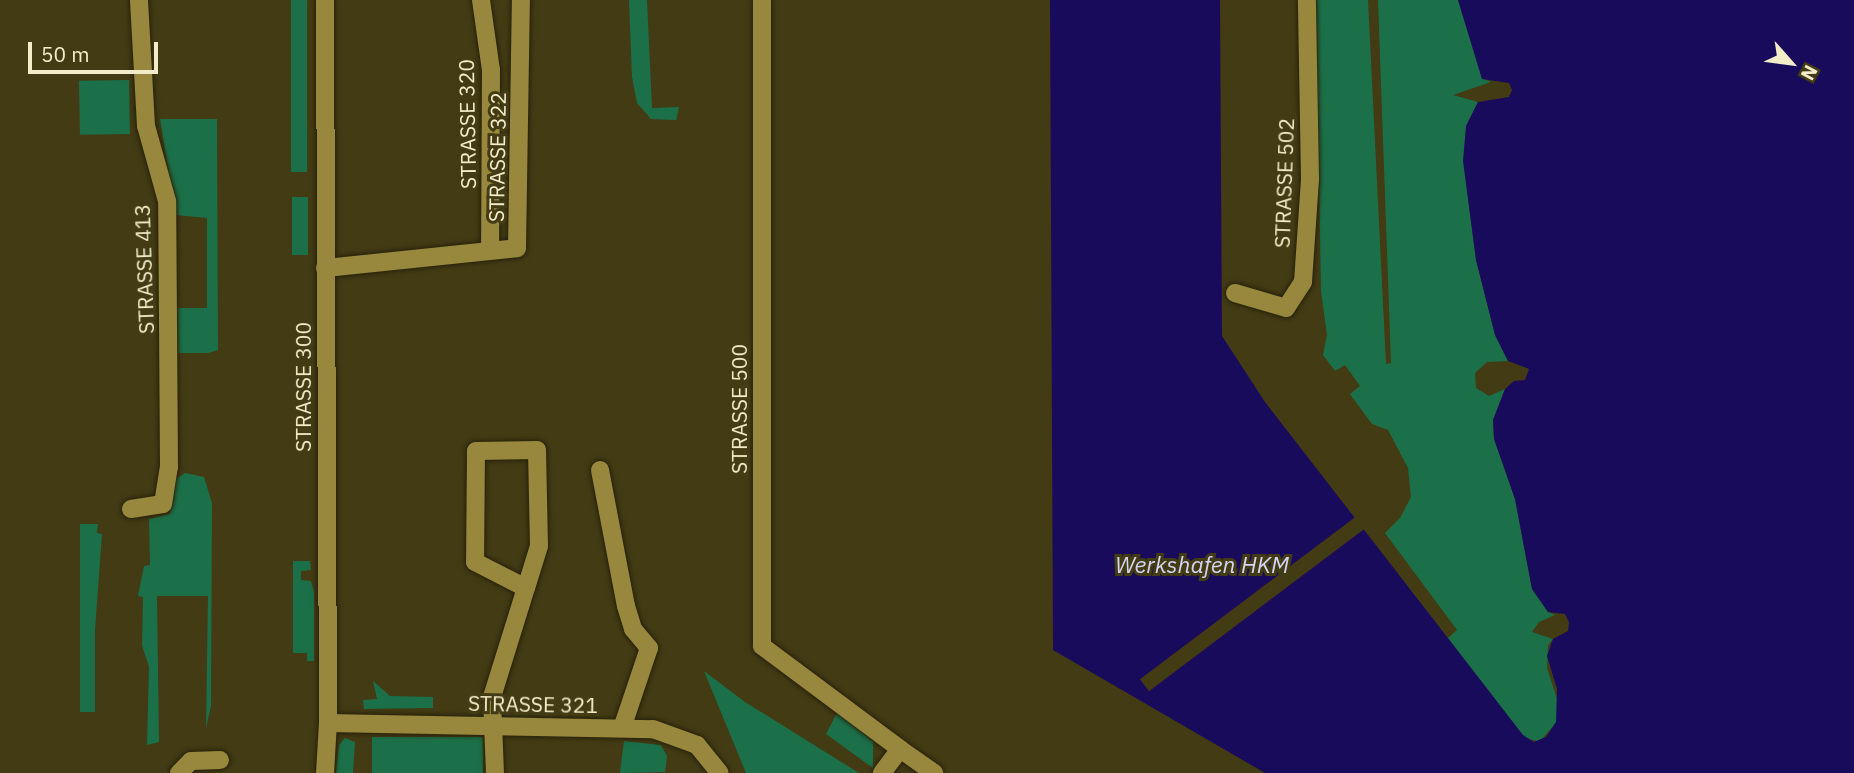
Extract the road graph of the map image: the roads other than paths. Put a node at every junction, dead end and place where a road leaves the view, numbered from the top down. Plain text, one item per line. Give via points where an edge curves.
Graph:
1 (139, 0) edge
2 (325, 0) edge
3 (481, 0) edge
4 (522, 0) edge
5 (762, 0) edge
6 (1307, 0) edge
7 (490, 248) junction
8 (325, 268) junction
9 (1235, 293) dead end
10 (600, 470) dead end
11 (131, 509) dead end
12 (526, 588) junction
13 (328, 723) junction
14 (494, 726) junction
15 (622, 728) junction
16 (901, 749) junction
17 (220, 760) dead end
18 (179, 773) edge
19 (325, 773) edge
20 (495, 773) edge
21 (720, 773) edge
22 (882, 773) edge
23 (934, 773) edge

1 - 11 street, STRASSE 413 via 146,126 167,201 169,467 163,505
2 - 8 street, STRASSE 300
3 - 7 street, STRASSE 320 via 491,70
4 - 7 street, STRASSE 322 via 517,248
5 - 16 street, STRASSE 500 via 762,646
6 - 9 street, STRASSE 502 via 1310,179 1303,282 1286,308
7 - 8 street, STRASSE 322
8 - 13 street, STRASSE 300
10 - 15 street via 626,606 634,629 649,648
12 - 12 street via 475,562 476,451 537,450 539,546
12 - 14 street via 492,697
13 - 14 street, STRASSE 321
13 - 19 street, STRASSE 300
14 - 15 street, STRASSE 321
14 - 20 street
15 - 21 street, STRASSE 321 via 653,729 697,744
16 - 22 street
16 - 23 street
17 - 18 street via 191,761

